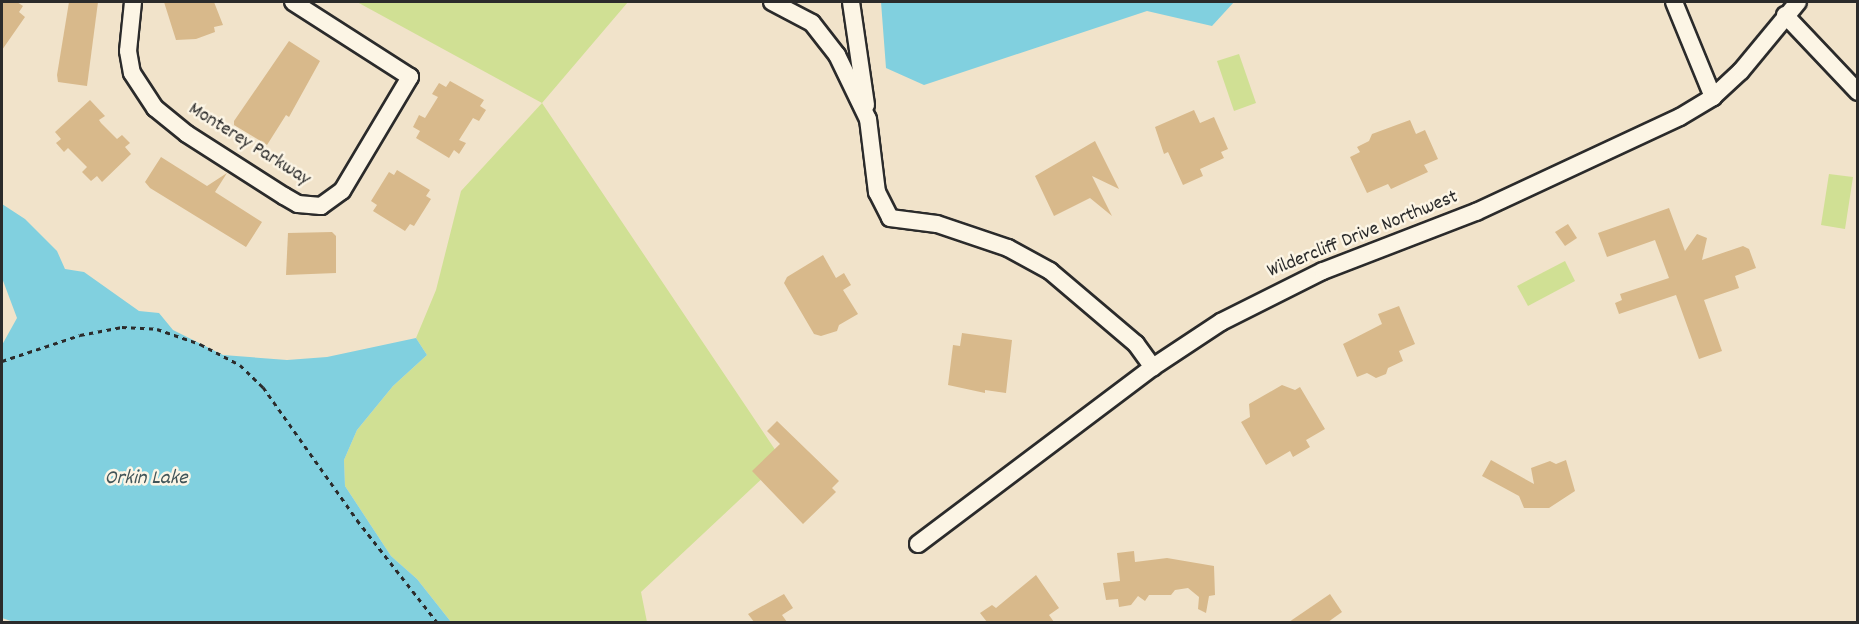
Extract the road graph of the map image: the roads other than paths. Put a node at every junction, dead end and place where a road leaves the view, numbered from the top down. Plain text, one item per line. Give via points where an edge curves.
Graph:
1 (133, 2) edge
2 (293, 2) edge
3 (772, 2) edge
4 (851, 2) edge
5 (1674, 2) edge
6 (1798, 2) edge
7 (1785, 15) junction
8 (1857, 92) edge
9 (1713, 97) junction
10 (868, 119) junction
11 (1153, 367) junction
12 (918, 544) dead end

1 - 2 street, Monterey Parkway via 128,51 132,73 155,108 187,134 284,196 298,204 321,206 342,191 410,77
3 - 10 street via 812,22 837,55
4 - 10 street
5 - 9 street
6 - 7 street, Wildercliff Drive Northwest
7 - 8 street
7 - 9 street, Wildercliff Drive Northwest via 1741,71
9 - 11 street, Wildercliff Drive Northwest via 1680,117 1476,212 1314,275 1221,322
10 - 11 street via 877,192 890,218 937,224 1008,248 1050,271 1136,344
11 - 12 street, Wildercliff Drive Northwest

